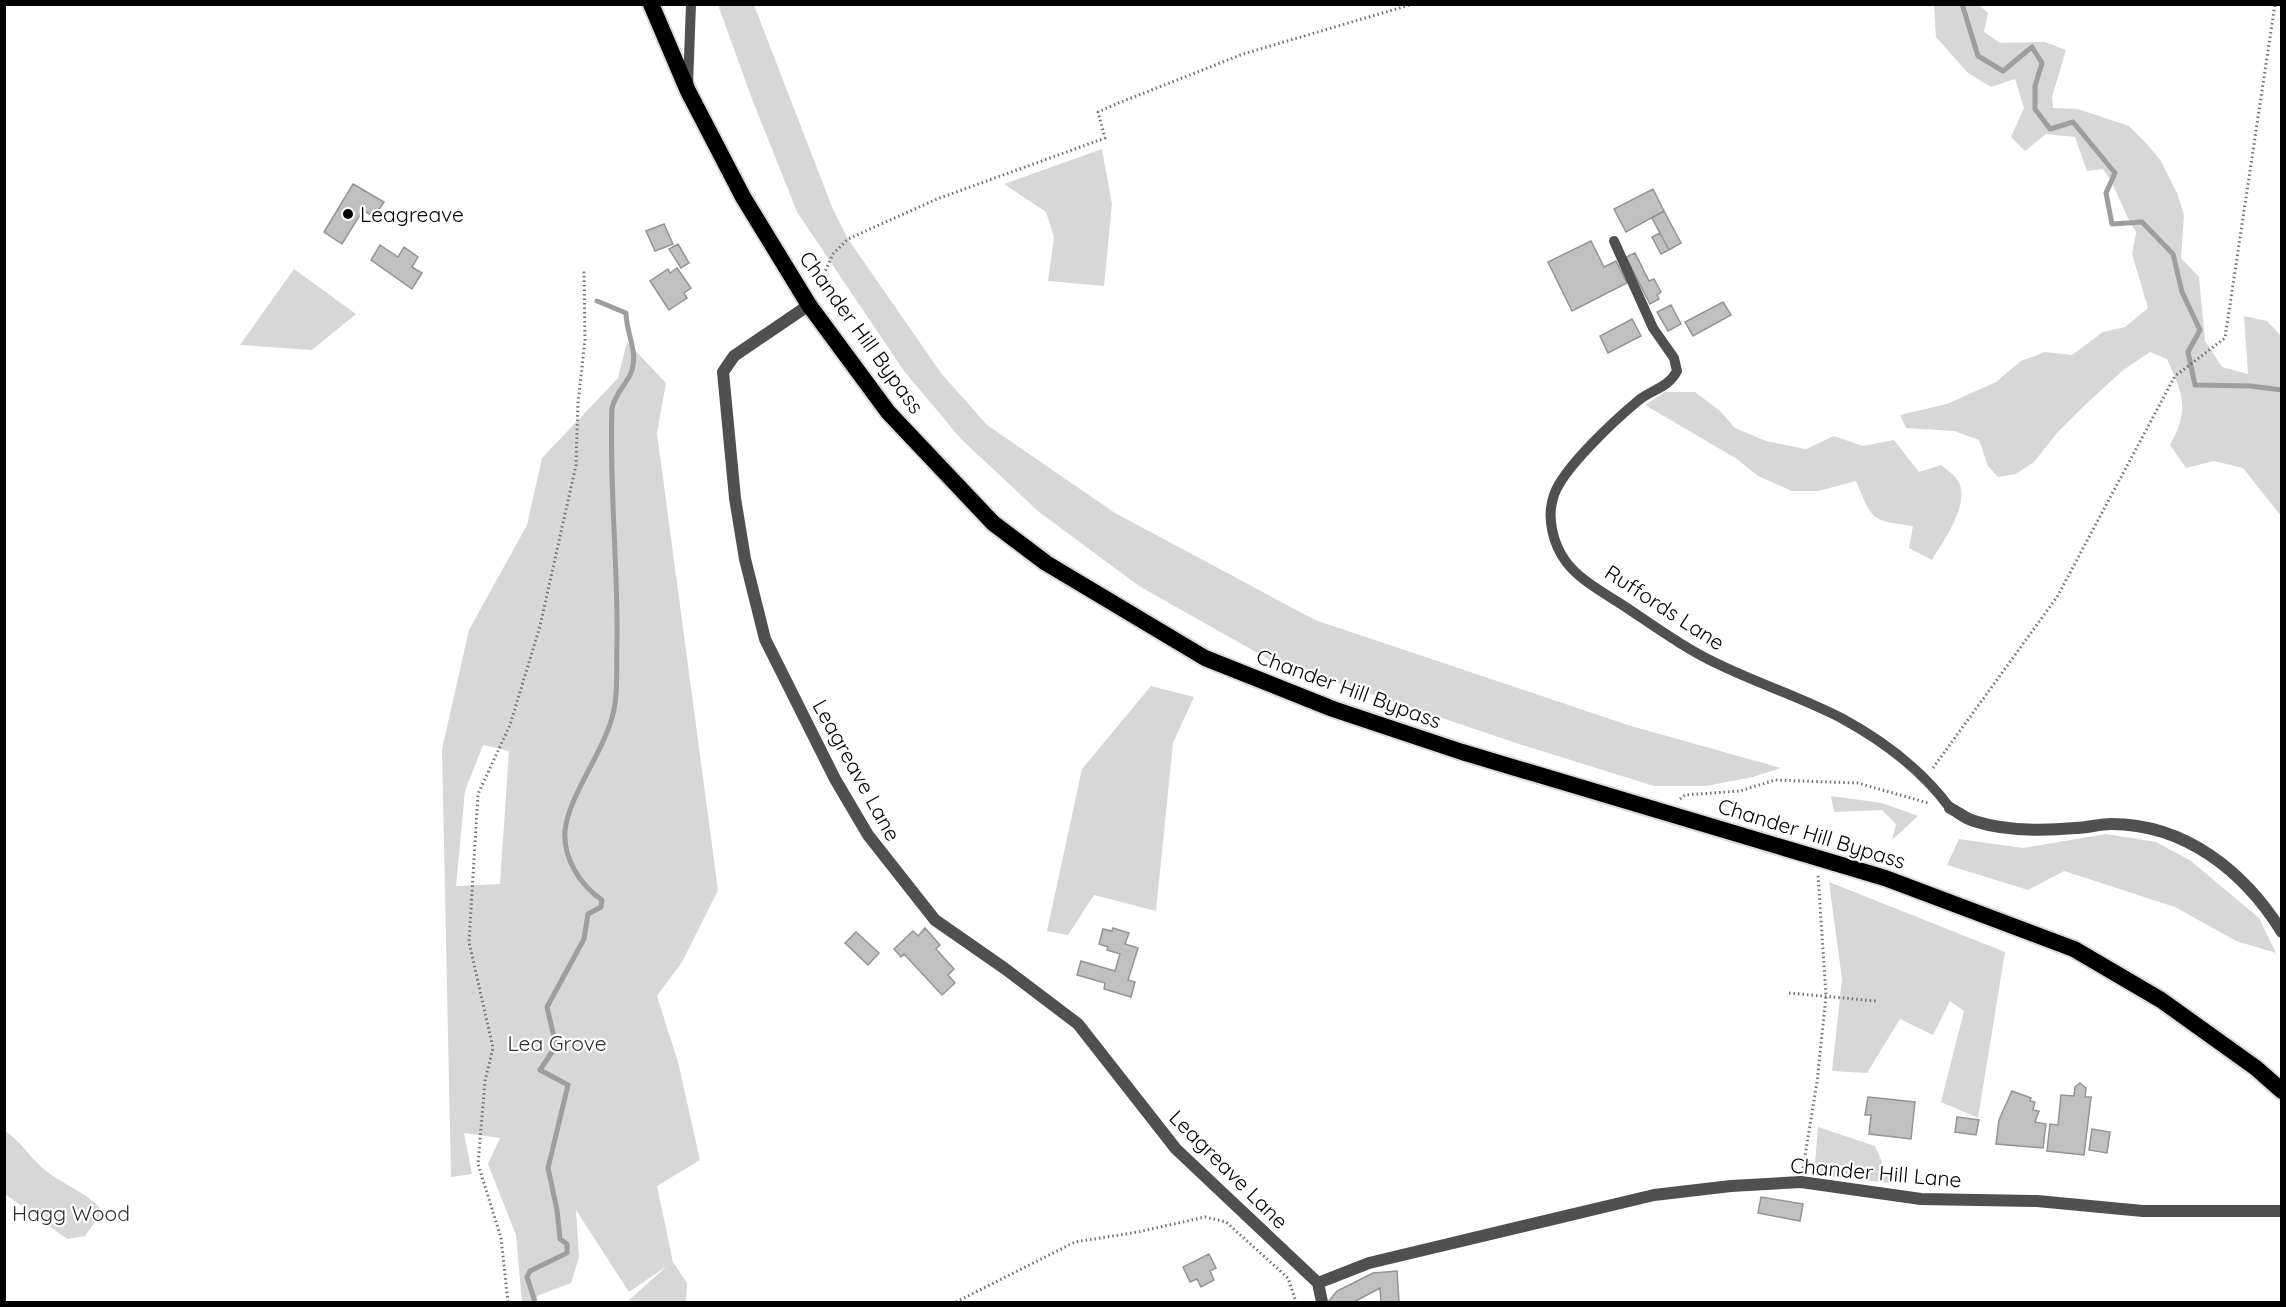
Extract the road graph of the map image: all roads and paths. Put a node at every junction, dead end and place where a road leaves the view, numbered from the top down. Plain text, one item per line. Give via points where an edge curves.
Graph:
1 (651, 4) edge
2 (691, 4) edge
3 (1413, 4) edge
4 (2275, 4) edge
5 (688, 91) junction
6 (1614, 241) dead end
7 (584, 271) dead end
8 (809, 305) junction
9 (1922, 775) junction
10 (1950, 808) junction
11 (1665, 812) junction
12 (1816, 856) junction
13 (2282, 932) edge
14 (1788, 993) dead end
15 (1826, 996) junction
16 (1876, 1001) dead end
17 (2282, 1091) edge
18 (1801, 1182) junction
19 (2282, 1210) edge
20 (1318, 1283) junction
21 (508, 1302) edge
22 (956, 1302) edge
23 (1296, 1302) edge
24 (1322, 1302) edge

1 - 5 highway, Chander Hill Bypass
2 - 5 lane
3 - 8 path via 1243,54 1098,112 1105,138 937,199 848,239 833,254
4 - 9 path via 2225,338 2175,376 2057,597 1937,766
5 - 8 highway, Chander Hill Bypass via 743,197
6 - 9 lane, Ruffords Lane via 1653,328 1677,366 1666,386 1640,399 1583,454 1554,494 1550,512 1552,533 1567,564 1683,645 1843,719 1901,755
7 - 21 path via 585,340 576,465 540,626 510,725 478,794 469,942 493,1048 485,1081 478,1164 501,1238
8 - 11 highway, Chander Hill Bypass via 888,412 993,523 1046,563 1122,610 1205,658 1333,709
8 - 20 street, Leagreave Lane via 734,356 723,372 735,498 765,639 835,779 868,835 935,920 1078,1024 1176,1149
9 - 10 lane, Ruffords Lane
10 - 11 path via 1858,783 1775,780 1740,792 1685,795
10 - 13 street via 1974,821 2028,830 2109,824 2146,826 2185,838 2226,865
11 - 12 highway, Chander Hill Bypass
12 - 15 path
12 - 17 highway, Chander Hill Bypass via 2074,949 2161,1000
14 - 15 path
15 - 16 path
15 - 18 path
18 - 19 street, Chander Hill Lane via 1921,1199 2037,1202 2143,1211
18 - 20 street, Chander Hill Lane via 1654,1195 1369,1263
20 - 24 street
22 - 23 path via 1075,1242 1205,1217 1226,1222 1288,1278

